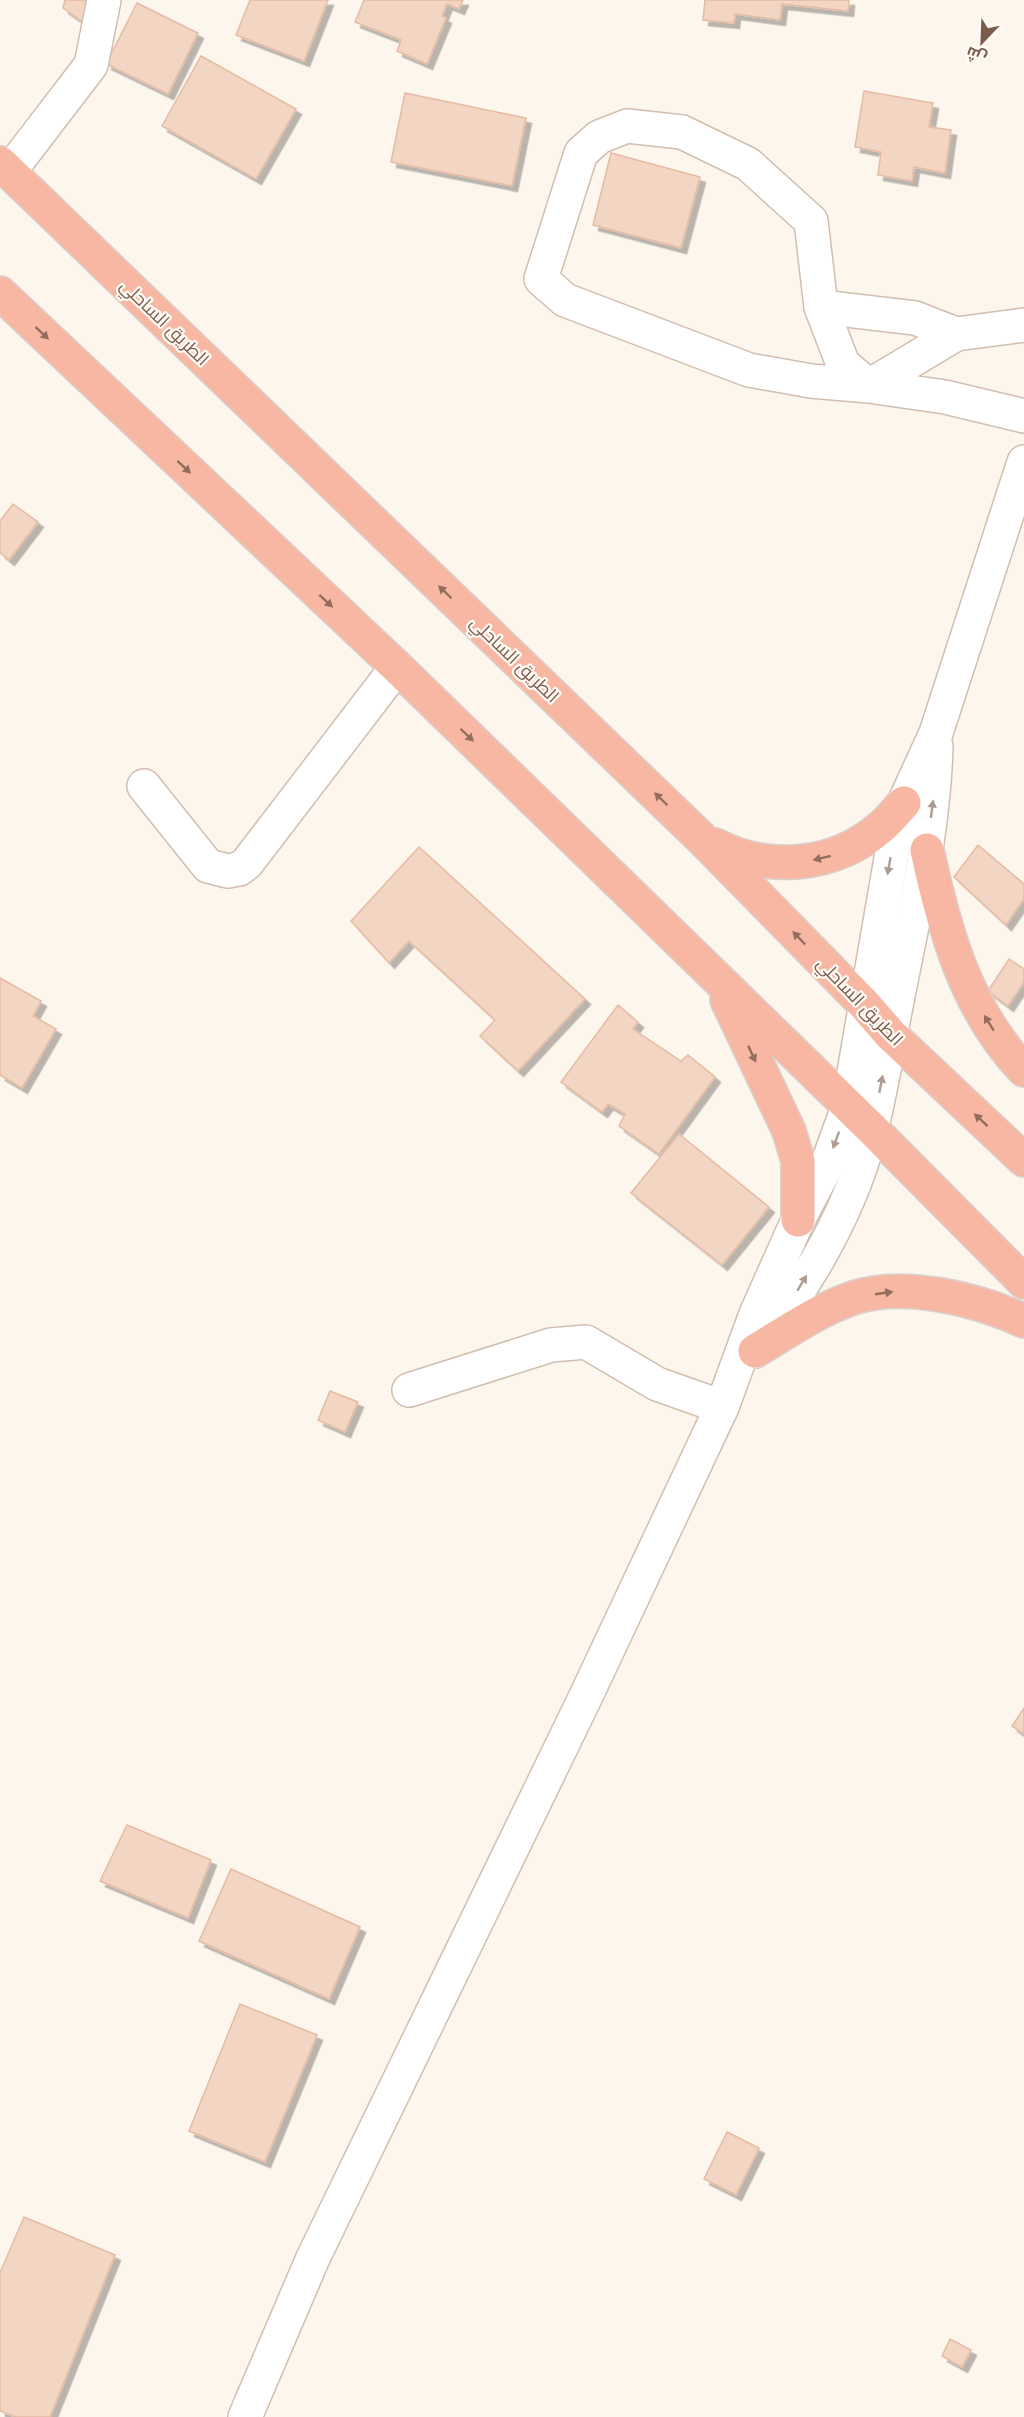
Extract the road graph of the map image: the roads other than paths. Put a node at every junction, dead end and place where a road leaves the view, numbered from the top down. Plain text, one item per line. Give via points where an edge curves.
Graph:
1 (104, 0) edge
2 (5, 168) edge
3 (3, 305) edge
4 (821, 307) junction
5 (1024, 326) edge
6 (956, 334) junction
7 (869, 386) junction
8 (1024, 416) edge
9 (1024, 462) edge
10 (397, 667) junction
11 (936, 733) junction
12 (144, 786) dead end
13 (904, 803) junction
14 (701, 838) junction
15 (927, 850) junction
16 (719, 982) junction
17 (864, 1004) junction
18 (890, 1034) junction
19 (1024, 1070) edge
20 (848, 1107) junction
21 (872, 1129) junction
22 (1024, 1160) edge
23 (798, 1220) junction
24 (1024, 1282) edge
25 (1024, 1321) edge
26 (755, 1351) junction
27 (409, 1390) dead end
28 (727, 1395) junction
29 (245, 2417) edge

1 - 2 street via 91,65
14 -> 2 highway, الطريق الساحلي
3 -> 10 highway
4 - 6 street via 915,318
4 - 7 street via 843,364
4 - 7 street via 811,221 748,164 682,132 627,126 599,137 581,153 541,279 565,300 749,370
5 - 6 street
6 - 7 street
7 - 8 street via 945,396
9 - 11 street
10 - 12 street via 247,863 238,868 228,871 208,866
10 -> 16 highway
11 - 13 street
15 -> 11 street
13 -> 14 highway via 882,827 855,846 825,858 794,863 761,862 730,853
13 -> 17 street
17 -> 14 highway, الطريق الساحلي
15 - 18 street
19 -> 15 highway via 991,1027 968,986 949,942
16 - 20 highway
16 -> 23 highway via 789,1131 798,1161
17 - 18 highway, الطريق الساحلي
17 - 20 street
21 -> 18 street
22 -> 18 highway, الطريق الساحلي
20 - 21 highway
20 -> 23 street via 827,1165
21 - 24 highway
26 -> 21 street via 775,1326 830,1236 854,1184
23 - 28 street via 756,1314
26 -> 25 highway via 820,1312 855,1298 891,1291 973,1302
26 - 28 street
27 - 28 street via 551,1345 586,1342 657,1384
28 - 29 street via 585,1698 313,2258

